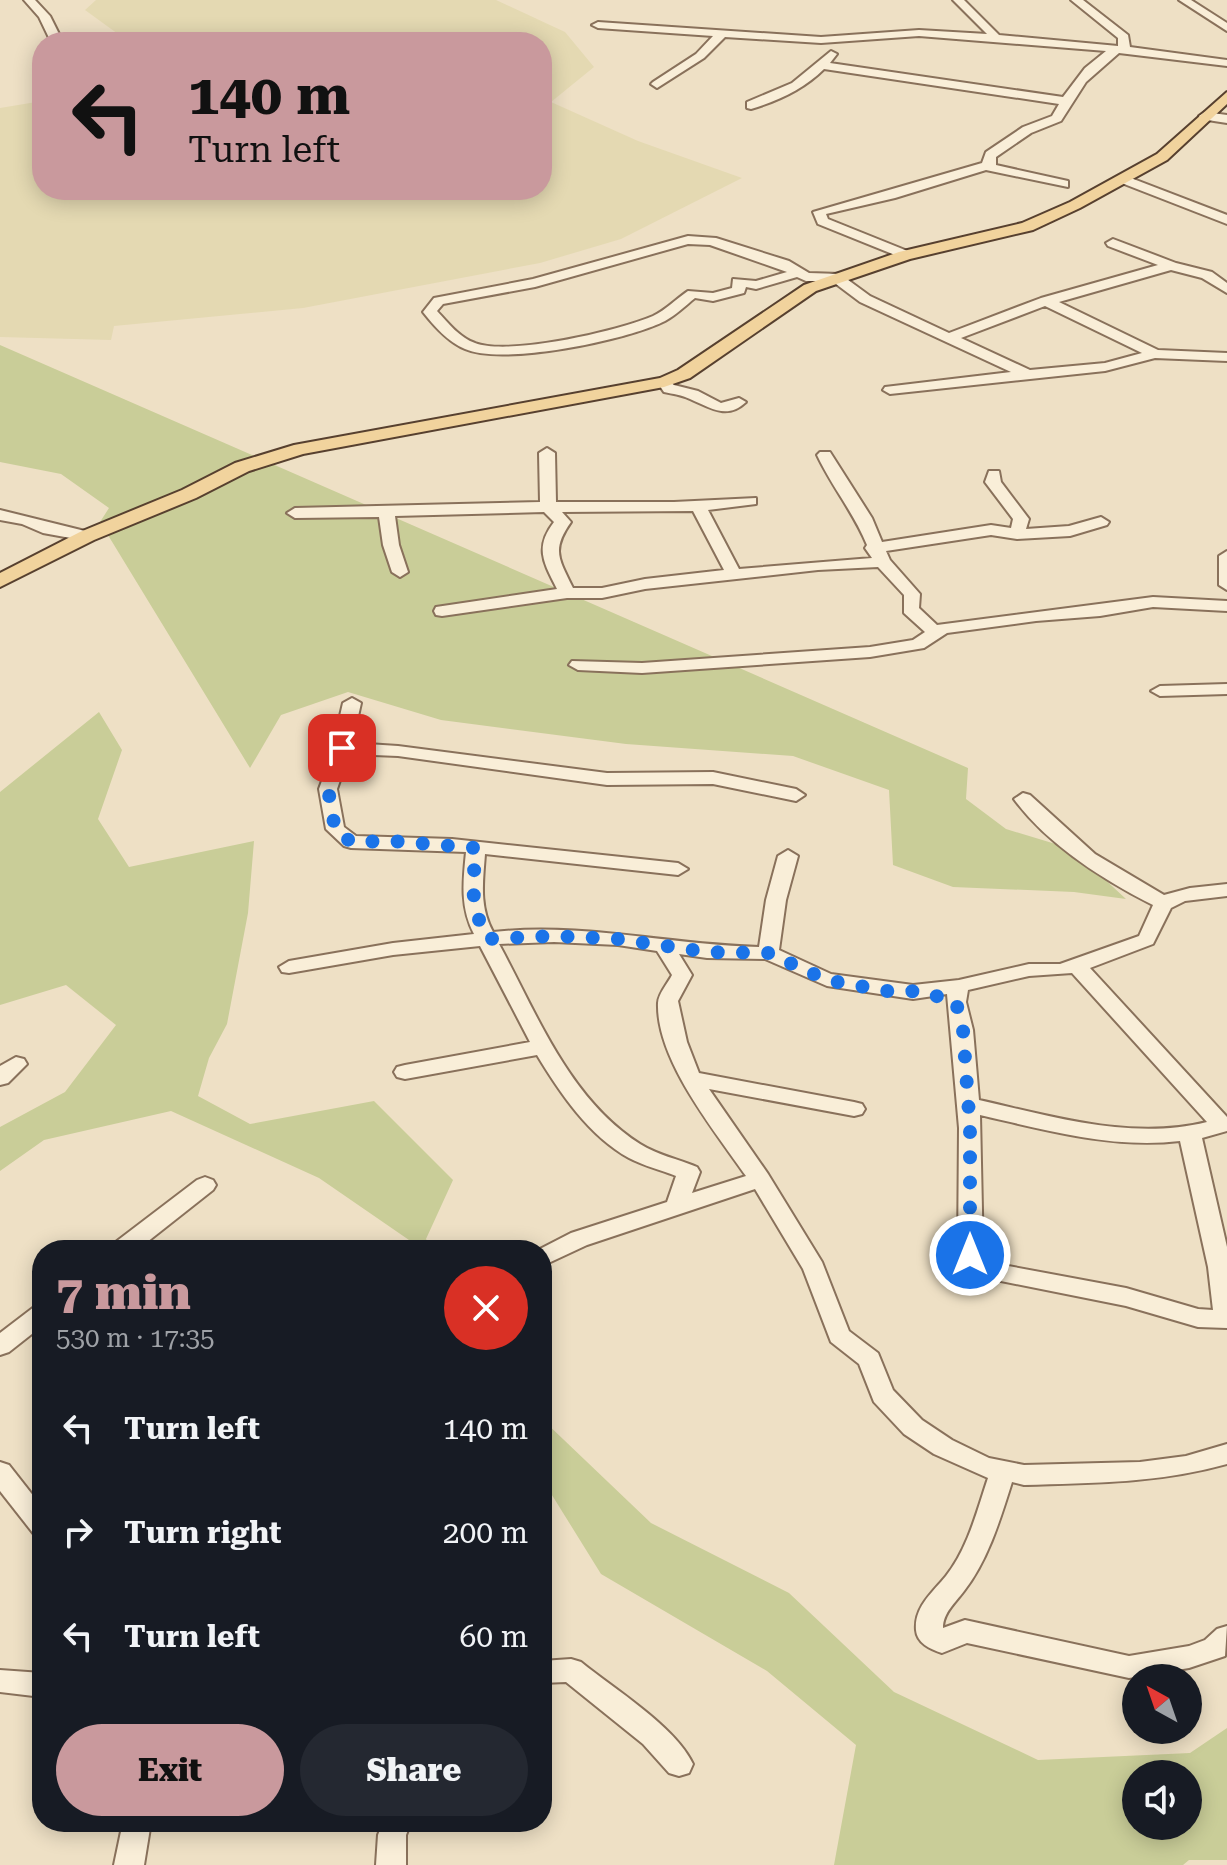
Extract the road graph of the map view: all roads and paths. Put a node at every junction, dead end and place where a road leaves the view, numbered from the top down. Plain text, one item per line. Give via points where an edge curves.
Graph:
1 (29, 0) edge
2 (958, 0) edge
3 (1076, 0) edge
4 (1184, 0) edge
5 (598, 25) dead end
6 (1227, 28) edge
7 (52, 32) edge
8 (722, 33) junction
9 (994, 39) junction
10 (832, 40) junction
11 (1113, 50) junction
12 (1227, 63) edge
13 (825, 66) junction
14 (657, 84) dead end
15 (1227, 96) edge
16 (1065, 101) junction
17 (751, 105) dead end
18 (1205, 116) junction
19 (1227, 119) edge
20 (988, 165) junction
21 (1123, 179) junction
22 (1064, 184) dead end
23 (1227, 220) edge
24 (1113, 243) dead end
25 (905, 255) junction
26 (1171, 266) junction
27 (801, 272) junction
28 (835, 277) junction
29 (1227, 289) edge
30 (1046, 301) junction
31 (952, 337) junction
32 (1155, 354) junction
33 (1227, 357) edge
34 (1028, 375) junction
35 (664, 382) junction
36 (890, 390) dead end
37 (739, 402) dead end
38 (547, 453) dead end
39 (825, 455) dead end
40 (994, 474) dead end
41 (750, 501) dead end
42 (548, 507) junction
43 (699, 508) junction
44 (295, 513) dead end
45 (387, 514) junction
46 (0, 515) edge
47 (1101, 522) dead end
48 (1017, 534) junction
49 (87, 536) junction
50 (878, 555) junction
51 (1227, 556) edge
52 (400, 572) dead end
53 (735, 576) junction
54 (0, 581) edge
55 (1227, 585) edge
56 (567, 593) junction
57 (1227, 606) edge
58 (442, 611) dead end
59 (934, 632) junction
60 (578, 665) dead end
61 (1227, 689) edge
62 (1160, 691) dead end
63 (352, 703) dead end
64 (342, 748) junction
65 (796, 795) dead end
66 (1023, 799) dead end
67 (476, 848) junction
68 (788, 856) dead end
69 (678, 869) dead end
70 (1227, 890) edge
71 (1164, 903) junction
72 (488, 939) junction
73 (663, 944) junction
74 (768, 953) junction
75 (1075, 964) junction
76 (289, 967) dead end
77 (958, 994) junction
78 (541, 1047) junction
79 (405, 1072) dead end
80 (691, 1079) junction
81 (968, 1105) junction
82 (854, 1109) dead end
83 (1225, 1125) edge
84 (1190, 1135) junction
85 (760, 1179) junction
86 (205, 1185) dead end
87 (677, 1204) junction
88 (134, 1240) edge
89 (552, 1253) edge
90 (1226, 1319) edge
91 (32, 1321) edge
92 (0, 1346) edge
93 (1227, 1454) edge
94 (0, 1472) edge
95 (1003, 1472) junction
96 (32, 1513) edge
97 (1227, 1637) edge
98 (552, 1671) edge
99 (0, 1681) edge
100 (32, 1684) edge
101 (679, 1764) dead end
102 (135, 1832) edge
103 (393, 1832) edge
104 (129, 1865) edge
105 (391, 1865) edge

1 - 7 street
2 - 9 street
3 - 11 street via 1124,37
4 - 6 street
5 - 8 street
8 - 10 street
8 - 14 street via 700,56
9 - 10 street via 919,33
9 - 11 street
10 - 13 street via 835,48
11 - 12 street
11 - 16 street
13 - 16 street
13 - 17 street via 810,79
15 - 18 main road
16 - 20 street via 1057,118 1000,147
18 - 19 street
18 - 21 main road via 1162,157
20 - 22 street
20 - 25 street via 819,212 823,221
21 - 23 street
21 - 25 main road via 1027,227
24 - 26 street
25 - 28 main road
26 - 29 street via 1207,275
26 - 30 street
27 - 27 street via 711,241 688,240 535,283 439,301 430,312 475,349 518,349 605,335 662,317 693,294 713,297 739,290 738,282 756,285
27 - 28 street via 806,277
28 - 31 street via 865,299
28 - 35 main road
30 - 31 street
30 - 32 street
31 - 34 street
32 - 33 street
32 - 34 street via 1105,367
34 - 36 street
35 - 37 street via 712,407 729,408
35 - 49 main road via 300,449 242,467
38 - 42 street
39 - 50 street via 864,518
40 - 48 street via 993,482 1021,519
41 - 43 street
42 - 43 street
42 - 45 street
42 - 56 street via 563,522 551,537 551,560
43 - 53 street
44 - 45 street
45 - 52 street
46 - 49 street
47 - 48 street via 1070,531
48 - 50 street via 991,530
49 - 54 main road
50 - 53 street
50 - 59 street via 912,594 910,609
51 - 55 street
53 - 56 street
56 - 58 street
57 - 59 street via 1153,602
59 - 60 street via 918,644 870,652 642,668
61 - 62 street
63 - 64 street
64 - 65 street via 607,779 713,778
64 - 67 street via 328,789 335,829 343,838
66 - 71 street via 1102,869
67 - 69 street
67 - 72 street via 472,895 475,917
68 - 74 street
70 - 71 street
71 - 75 street via 1146,940
72 - 73 street via 554,936
72 - 76 street
72 - 78 street
73 - 74 street via 707,952
73 - 80 street via 682,975 668,1001
74 - 77 street via 827,980 893,992
75 - 77 street via 1060,970 1029,970
75 - 83 street
77 - 81 street
78 - 79 street
78 - 87 street via 583,1104 628,1148 689,1172
80 - 82 street
80 - 85 street
81 - 84 street via 1126,1137
81 - 90 street via 970,1255 975,1264 1198,1318
83 - 84 street
84 - 90 street via 1220,1267
85 - 87 street
85 - 95 street via 814,1268 839,1336 869,1359 883,1395 913,1427 943,1447
86 - 88 street
87 - 89 street
91 - 92 street
93 - 95 street via 1140,1472
94 - 96 street
95 - 97 street via 980,1540 930,1615 929,1633 942,1642 965,1631 1129,1667 1189,1657 1215,1648
98 - 101 street via 571,1670 653,1736
99 - 100 street
102 - 104 street
103 - 105 street

